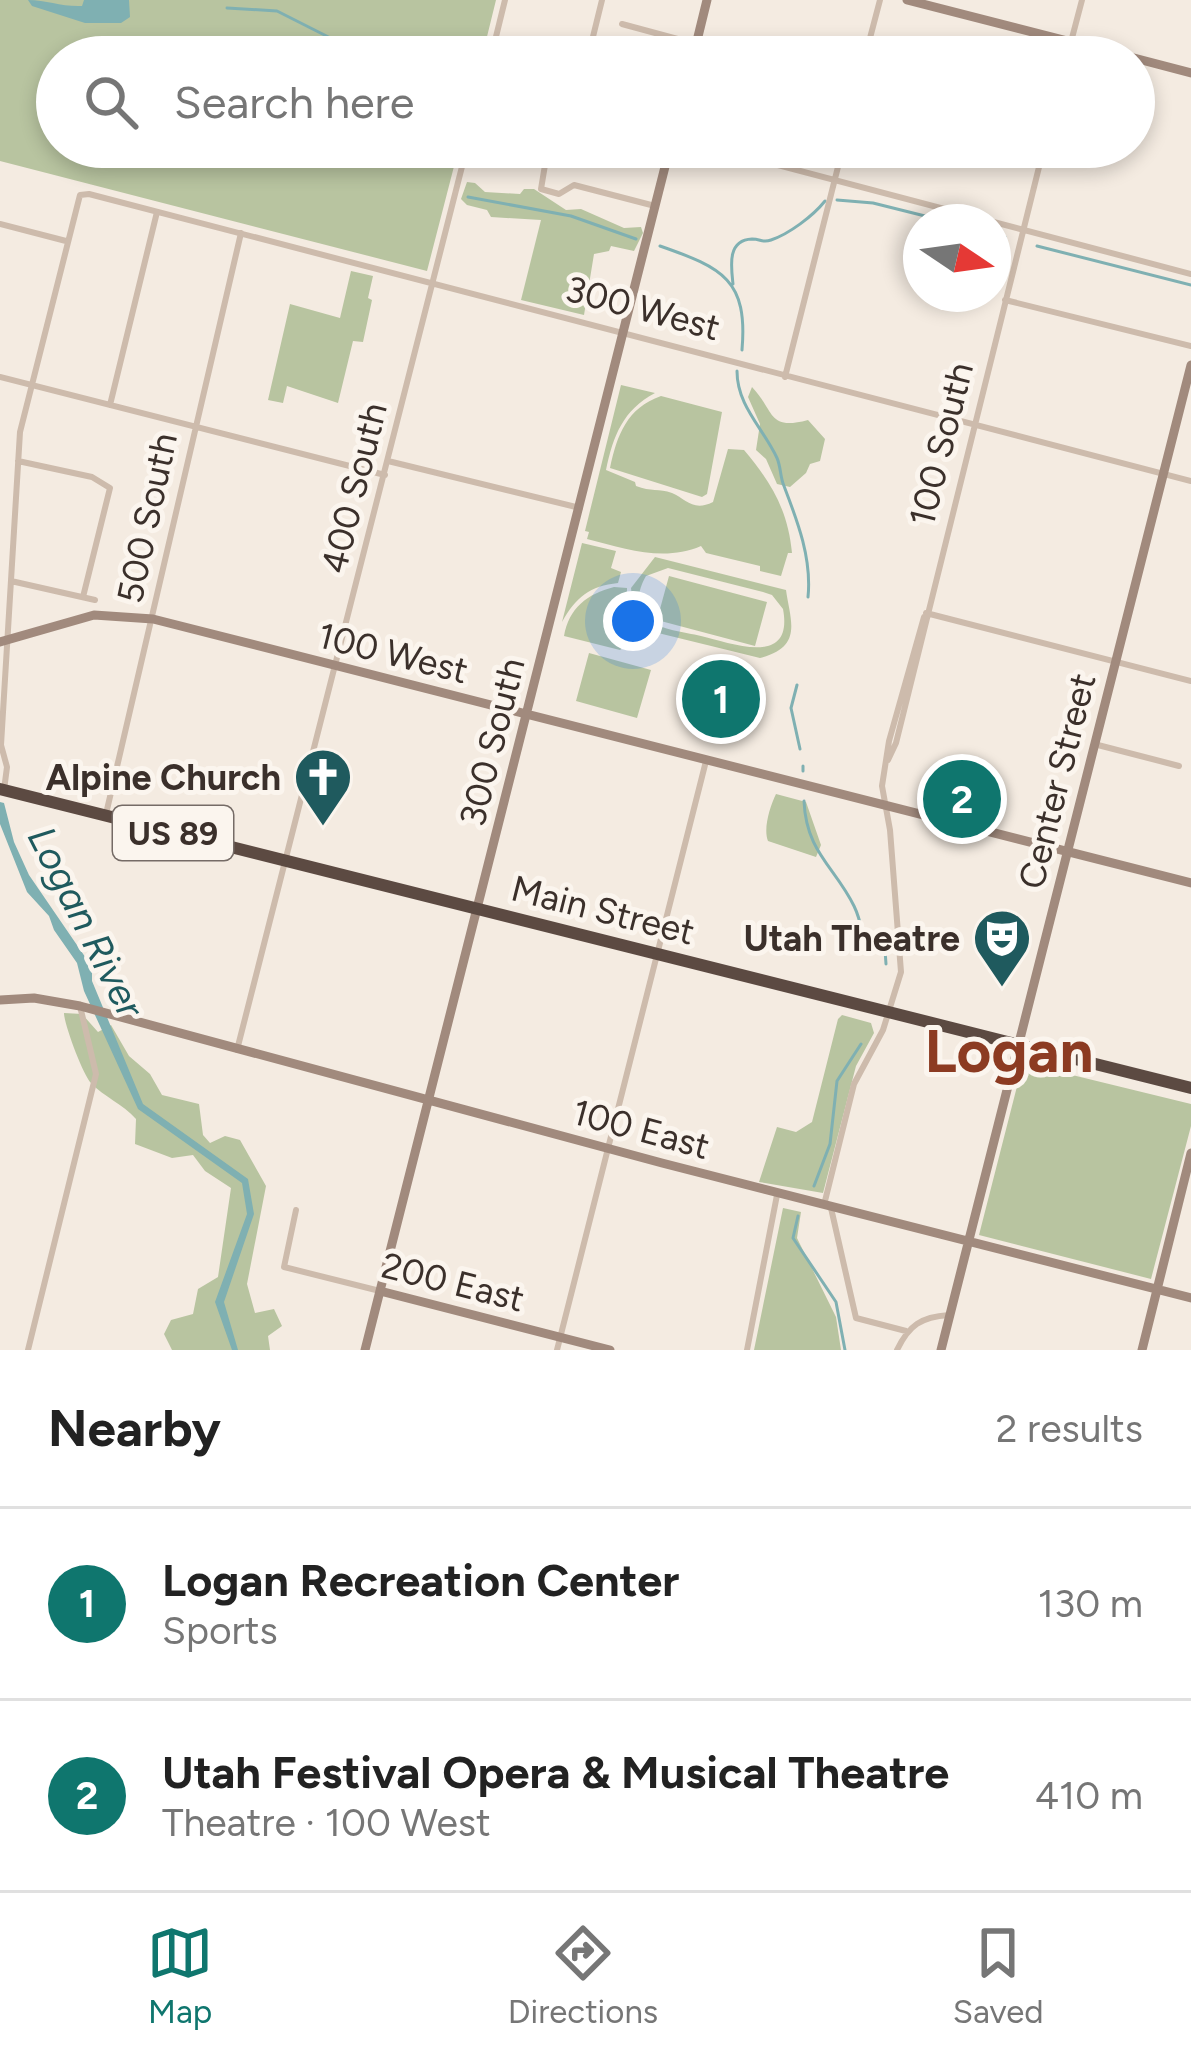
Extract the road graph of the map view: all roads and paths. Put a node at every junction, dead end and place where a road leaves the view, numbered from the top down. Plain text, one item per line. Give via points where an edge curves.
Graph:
1 (505, 0) edge
2 (602, 0) edge
3 (707, 0) edge
4 (880, 0) edge
5 (907, 0) edge
6 (1082, 0) edge
7 (622, 24) dead end
8 (496, 36) edge
9 (593, 36) edge
10 (666, 36) edge
11 (698, 36) edge
12 (871, 36) edge
13 (1048, 36) edge
14 (1073, 36) edge
15 (1155, 63) edge
16 (1191, 73) edge
17 (461, 168) edge
18 (544, 168) edge
19 (665, 168) edge
20 (789, 168) edge
21 (838, 168) edge
22 (1039, 168) edge
23 (835, 180) junction
24 (655, 206) junction
25 (158, 212) junction
26 (0, 224) edge
27 (1023, 230) junction
28 (241, 233) junction
29 (66, 241) junction
30 (1191, 274) edge
31 (1011, 279) edge
32 (433, 281) junction
33 (1011, 301) edge
34 (1003, 312) edge
35 (624, 331) junction
36 (1191, 346) edge
37 (1191, 365) edge
38 (785, 376) junction
39 (0, 377) edge
40 (31, 385) junction
41 (110, 405) junction
42 (974, 424) junction
43 (195, 426) junction
44 (388, 460) junction
45 (18, 461) junction
46 (1163, 474) junction
47 (385, 475) junction
48 (1191, 481) edge
49 (580, 508) junction
50 (10, 581) junction
51 (83, 597) junction
52 (95, 600) dead end
53 (925, 614) junction
54 (152, 619) junction
55 (4, 642) edge
56 (1115, 662) junction
57 (337, 667) junction
58 (1191, 681) edge
59 (528, 716) junction
60 (1094, 744) junction
61 (706, 761) junction
62 (1179, 766) dead end
63 (2, 789) edge
64 (885, 806) junction
65 (105, 815) junction
66 (1067, 852) junction
67 (288, 862) junction
68 (1191, 883) edge
69 (477, 910) junction
70 (657, 955) junction
71 (0, 1000) edge
72 (80, 1006) junction
73 (890, 1013) junction
74 (1017, 1045) junction
75 (237, 1050) junction
76 (1191, 1088) edge
77 (429, 1101) junction
78 (608, 1149) junction
79 (1191, 1153) edge
80 (1187, 1187) edge
81 (780, 1194) junction
82 (824, 1205) junction
83 (296, 1210) dead end
84 (968, 1243) junction
85 (1157, 1290) junction
86 (380, 1292) junction
87 (1191, 1298) edge
88 (950, 1315) junction
89 (906, 1331) junction
90 (560, 1338) junction
91 (28, 1346) edge
92 (365, 1350) edge
93 (557, 1350) edge
94 (610, 1350) edge
95 (747, 1350) edge
96 (897, 1350) edge
97 (941, 1350) edge
98 (1142, 1350) edge

1 - 8 street
2 - 9 street
3 - 11 street
4 - 12 street
5 - 13 street
6 - 14 street
7 - 10 street
15 - 16 street
17 - 32 street, 400 South
18 - 24 street via 541,189 559,194 574,185
19 - 24 street, 300 South
20 - 23 street
21 - 23 street
22 - 27 street, 100 South
23 - 27 street
23 - 38 street
24 - 35 street, 300 South
25 - 28 street, 300 West
25 - 29 street, 300 West via 80,195
25 - 41 street
26 - 29 street
27 - 30 street
27 - 31 street, 100 South
28 - 32 street, 300 West
28 - 43 street, 500 South
29 - 40 street
32 - 35 street, 300 West
32 - 44 street, 400 South
33 - 36 street
34 - 42 street, 100 South
35 - 38 street, 300 West
35 - 49 street, 300 South
37 - 46 street, Center Street
38 - 42 street, 300 West
39 - 40 street
40 - 41 street
40 - 45 street
41 - 43 street
42 - 46 street, 300 West
42 - 53 street, 100 South
43 - 47 street
43 - 54 street, 500 South
44 - 47 street, 400 South
44 - 49 street
45 - 50 street
45 - 51 street via 110,488
46 - 48 street, 300 West
46 - 56 street, Center Street
47 - 57 street, 400 South
49 - 59 street, 300 South
50 - 51 street
50 - 55 street
51 - 52 street
53 - 56 street
53 - 64 street, 100 South via 882,786
54 - 55 street, 100 West via 94,615
54 - 57 street, 100 West
54 - 65 street, 500 South
55 - 63 street
56 - 58 street
56 - 60 street, Center Street
57 - 59 street, 100 West
57 - 67 street, 400 South
59 - 61 street, 100 West
59 - 69 street, 300 South
60 - 62 street
60 - 66 street, Center Street
61 - 64 street, 100 West
61 - 70 street
63 - 65 highway, Main Street / US 89
64 - 66 street, 100 West
64 - 73 street, 100 South via 901,962
65 - 67 highway, Main Street / US 89
66 - 68 street, 100 West
66 - 74 street, Center Street
67 - 69 highway, Main Street / US 89
67 - 75 street, 400 South
69 - 70 highway, Main Street / US 89
69 - 77 street, 300 South
70 - 73 highway, Main Street / US 89
70 - 78 street
71 - 72 street, 100 East
72 - 75 street, 100 East
72 - 91 street via 96,1074
73 - 74 highway, Main Street / US 89
73 - 82 street, 100 South via 854,1084
74 - 76 highway, Main Street / US 89
74 - 84 street, Center Street
75 - 77 street, 100 East
77 - 78 street, 100 East
77 - 86 street, 300 South
78 - 81 street, 100 East
78 - 90 street
79 - 80 street
80 - 85 street
81 - 82 street, 100 East
81 - 95 street
82 - 84 street, 100 East
82 - 89 street via 856,1318
83 - 86 street, 200 East via 284,1267
84 - 85 street, 100 East
84 - 88 street, Center Street
85 - 87 street, 100 East
85 - 98 street
86 - 90 street, 200 East
86 - 92 street, 300 South
88 - 89 street
88 - 97 street, Center Street
89 - 96 street
90 - 93 street
90 - 94 street, 200 East

